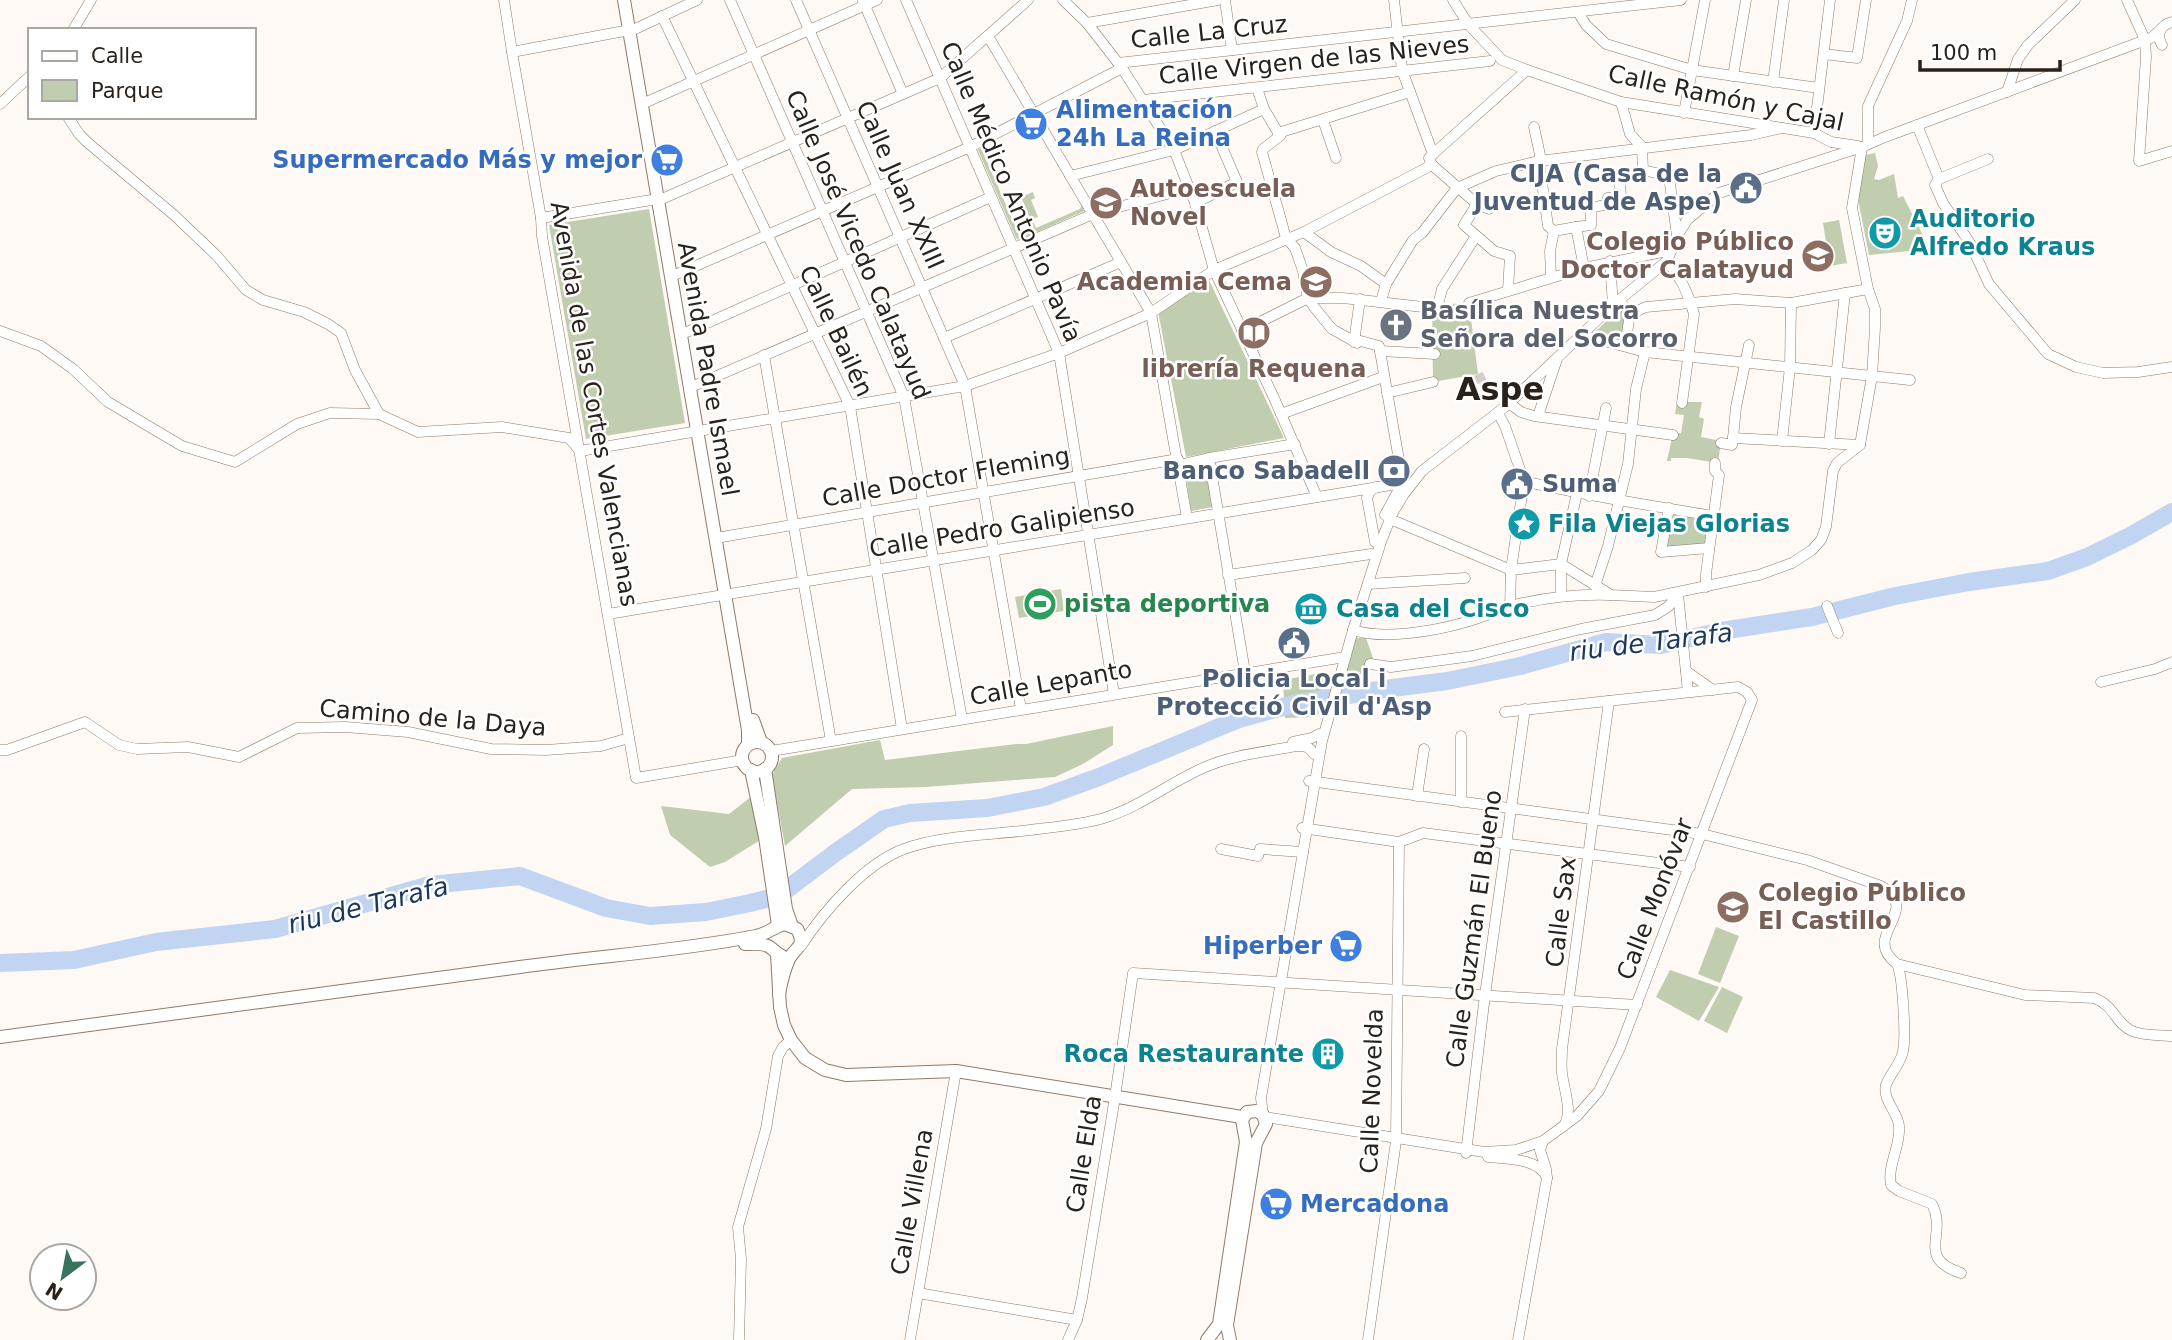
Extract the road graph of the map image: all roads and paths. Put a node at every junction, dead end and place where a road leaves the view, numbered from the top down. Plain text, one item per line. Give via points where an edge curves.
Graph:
1 (91, 0) edge
2 (504, 0) edge
3 (624, 0) edge
4 (630, 0) edge
5 (697, 0) edge
6 (730, 0) edge
7 (796, 0) edge
8 (877, 0) edge
9 (906, 0) edge
10 (1028, 0) edge
11 (1063, 0) edge
12 (1218, 0) edge
13 (1225, 0) edge
14 (1394, 0) edge
15 (1453, 0) edge
16 (1566, 0) edge
17 (1681, 0) edge
18 (1705, 0) edge
19 (1746, 0) edge
20 (1784, 0) edge
21 (1830, 0) edge
22 (1866, 0) edge
23 (1912, 0) edge
24 (2075, 0) edge
25 (2127, 0) edge
26 (864, 3) edge
27 (1573, 12) junction
28 (662, 16) junction
29 (2172, 22) edge
30 (1087, 23) junction
31 (1468, 24) junction
32 (74, 28) edge
33 (2161, 29) junction
34 (632, 30) junction
35 (809, 30) junction
36 (1398, 32) junction
37 (988, 36) junction
38 (2145, 40) junction
39 (2167, 47) edge
40 (1232, 50) junction
41 (512, 52) junction
42 (754, 54) junction
43 (1824, 54) junction
44 (1495, 61) junction
45 (1120, 65) junction
46 (1402, 70) junction
47 (1527, 70) junction
48 (1692, 70) junction
49 (1733, 76) junction
50 (28, 78) edge
51 (940, 78) junction
52 (693, 81) junction
53 (1773, 82) junction
54 (1257, 88) junction
55 (1819, 88) junction
56 (1410, 92) junction
57 (2007, 92) junction
58 (903, 93) junction
59 (1143, 100) junction
60 (1622, 102) junction
61 (644, 103) junction
62 (0, 104) edge
63 (1264, 109) junction
64 (1684, 113) junction
65 (1034, 114) junction
66 (847, 118) junction
67 (69, 119) edge
68 (1323, 120) junction
69 (1917, 125) junction
70 (1534, 127) dead end
71 (1782, 128) junction
72 (1215, 131) junction
73 (1814, 133) junction
74 (1279, 135) junction
75 (792, 141) junction
76 (1865, 146) junction
77 (970, 147) junction
78 (1642, 147) junction
79 (1174, 150) junction
80 (2172, 151) edge
81 (1433, 154) junction
82 (1336, 158) dead end
83 (1988, 159) dead end
84 (1539, 161) junction
85 (1432, 165) junction
86 (734, 166) junction
87 (1643, 170) junction
88 (1070, 176) junction
89 (1939, 179) junction
90 (878, 187) junction
91 (1189, 188) junction
92 (1457, 188) junction
93 (991, 197) junction
94 (661, 198) junction
95 (1195, 203) junction
96 (1477, 204) junction
97 (1489, 209) dead end
98 (822, 211) junction
99 (1093, 214) junction
100 (541, 218) junction
101 (1576, 227) junction
102 (1304, 232) junction
103 (1554, 232) junction
104 (767, 234) junction
105 (1476, 236) junction
106 (1677, 236) junction
107 (900, 237) junction
108 (1286, 238) junction
109 (1014, 248) junction
110 (1672, 250) junction
111 (845, 261) junction
112 (1610, 261) junction
113 (1667, 261) junction
114 (1121, 262) junction
115 (1584, 268) junction
116 (1214, 270) junction
117 (677, 274) junction
118 (1551, 276) junction
119 (1386, 284) junction
120 (791, 285) junction
121 (922, 287) junction
122 (1868, 289) junction
123 (1508, 290) junction
124 (1845, 293) junction
125 (1308, 298) junction
126 (1360, 299) junction
127 (1036, 300) junction
128 (1381, 301) junction
129 (1469, 303) dead end
130 (1617, 303) junction
131 (1691, 303) junction
132 (1791, 303) junction
133 (866, 311) junction
134 (1151, 313) junction
135 (1630, 314) junction
136 (0, 331) edge
137 (1242, 331) junction
138 (687, 332) junction
139 (815, 333) junction
140 (1582, 335) junction
141 (944, 338) junction
142 (1354, 342) junction
143 (1749, 345) dead end
144 (1625, 346) junction
145 (1380, 351) junction
146 (1645, 352) junction
147 (1059, 353) junction
148 (1434, 354) dead end
149 (764, 355) junction
150 (1559, 355) junction
151 (1687, 356) junction
152 (1746, 363) junction
153 (2172, 367) edge
154 (1790, 368) junction
155 (1838, 373) junction
156 (1872, 376) junction
157 (1383, 377) junction
158 (1910, 380) dead end
159 (1433, 382) dead end
160 (696, 385) junction
161 (965, 386) junction
162 (1387, 393) junction
163 (904, 397) junction
164 (1682, 402) dead end
165 (1509, 404) junction
166 (850, 406) junction
167 (1606, 408) dead end
168 (1498, 413) junction
169 (379, 414) junction
170 (1281, 414) junction
171 (1538, 416) junction
172 (775, 419) junction
173 (1602, 426) junction
174 (1630, 429) junction
175 (701, 431) junction
176 (1672, 435) dead end
177 (1733, 438) junction
178 (1782, 441) junction
179 (1721, 443) dead end
180 (1829, 443) junction
181 (1295, 444) junction
182 (1860, 445) junction
183 (580, 451) junction
184 (1209, 458) junction
185 (1179, 462) junction
186 (1715, 463) dead end
187 (1422, 471) junction
188 (1079, 475) junction
189 (1524, 481) junction
190 (1403, 482) junction
191 (1377, 487) junction
192 (983, 491) junction
193 (1577, 493) junction
194 (1589, 496) junction
195 (1317, 497) junction
196 (1620, 499) junction
197 (923, 501) junction
198 (1368, 501) junction
199 (1392, 508) junction
200 (1669, 508) junction
201 (867, 513) junction
202 (1217, 513) junction
203 (1713, 516) junction
204 (1187, 518) junction
205 (793, 526) junction
206 (1088, 535) junction
207 (719, 538) junction
208 (1375, 542) junction
209 (1709, 548) junction
210 (993, 551) junction
211 (1371, 554) junction
212 (933, 560) junction
213 (1561, 564) junction
214 (876, 570) junction
215 (1511, 570) junction
216 (1228, 575) junction
217 (1465, 578) dead end
218 (803, 582) junction
219 (1368, 584) junction
220 (1595, 586) junction
221 (1706, 587) junction
222 (1678, 593) junction
223 (728, 594) junction
224 (1611, 595) junction
225 (1561, 596) junction
226 (1827, 606) dead end
227 (1510, 608) junction
228 (608, 614) junction
229 (1353, 630) junction
230 (1838, 633) dead end
231 (1342, 657) junction
232 (2172, 662) edge
233 (1370, 664) dead end
234 (1686, 671) junction
235 (1245, 672) junction
236 (2101, 682) dead end
237 (1713, 690) junction
238 (1688, 692) junction
239 (1114, 694) junction
240 (1609, 701) junction
241 (1021, 709) junction
242 (1525, 709) junction
243 (1505, 712) dead end
244 (962, 719) junction
245 (902, 729) junction
246 (1320, 735) junction
247 (1461, 736) dead end
248 (629, 738) junction
249 (831, 741) junction
250 (760, 746) junction
251 (1424, 749) dead end
252 (0, 750) edge
253 (1314, 754) junction
254 (747, 765) junction
255 (765, 769) junction
256 (1312, 782) junction
257 (1417, 796) junction
258 (1461, 802) junction
259 (1512, 808) junction
260 (1594, 819) junction
261 (1304, 829) junction
262 (1702, 834) junction
263 (1399, 842) junction
264 (1507, 844) junction
265 (1220, 849) dead end
266 (1300, 851) junction
267 (1589, 855) junction
268 (1690, 867) junction
269 (794, 927) junction
270 (774, 929) junction
271 (689, 946) junction
272 (784, 951) junction
273 (1897, 964) junction
274 (1278, 981) junction
275 (1397, 989) junction
276 (1485, 995) junction
277 (1570, 1001) junction
278 (1637, 1005) junction
279 (2172, 1036) edge
280 (0, 1037) edge
281 (791, 1040) junction
282 (956, 1071) junction
283 (1115, 1097) junction
284 (1245, 1120) junction
285 (1264, 1122) junction
286 (1567, 1125) junction
287 (1396, 1141) junction
288 (1543, 1141) junction
289 (1466, 1152) junction
290 (1547, 1178) junction
291 (1961, 1273) dead end
292 (918, 1293) junction
293 (1077, 1320) junction
294 (1211, 1336) edge
295 (1230, 1338) edge
296 (739, 1340) edge
297 (910, 1340) edge
298 (1068, 1340) edge
299 (1368, 1340) edge
300 (1518, 1340) edge

1 - 32 street
2 - 41 street, Avenida de las Cortes Valencianas
3 - 34 main road, Avenida Padre Ismael
4 - 34 main road, Avenida Padre Ismael
5 - 28 street
6 - 42 street, Calle José Vicedo Calatayud
7 - 35 street, Calle Juan XXIII
8 - 26 street
9 - 51 street, Calle Médico Antonio Pavía
10 - 37 street
11 - 30 street
12 - 30 street
13 - 40 street
14 - 36 street
15 - 31 street
16 - 27 street
17 - 27 street, Calle La Cruz
18 - 48 street
19 - 49 street
20 - 53 street
21 - 43 street
22 - 43 street via 1857,58
23 - 76 street via 1868,106
24 - 57 street via 2028,44
25 - 38 street
26 - 35 street
26 - 58 street
27 - 31 street, Calle La Cruz
27 - 48 street via 1606,44
28 - 34 street
28 - 52 street, Calle Bailén
29 - 33 street
30 - 45 street
31 - 36 street, Calle La Cruz
31 - 44 street
33 - 38 street
33 - 39 street via 2159,38
34 - 41 street
34 - 61 main road, Avenida Padre Ismael
35 - 42 street
35 - 66 street, Calle Juan XXIII
36 - 40 street, Calle La Cruz
36 - 46 street
37 - 51 street
37 - 65 street
38 - 39 street
38 - 57 street
38 - 80 street via 2139,161
40 - 45 street, Calle La Cruz
41 - 100 street, Avenida de las Cortes Valencianas
42 - 52 street
42 - 75 street, Calle José Vicedo Calatayud
43 - 55 street
44 - 46 street, Calle Virgen de las Nieves
44 - 47 street, Calle Ramón y Cajal
45 - 59 street
45 - 65 street
46 - 54 street, Calle Virgen de las Nieves
46 - 56 street
47 - 60 street, Calle Ramón y Cajal
47 - 81 street
48 - 49 street
48 - 64 street
49 - 53 street
50 - 62 street
51 - 58 street
51 - 77 street, Calle Médico Antonio Pavía
52 - 61 street
52 - 86 street, Calle Bailén
53 - 55 street
54 - 59 street, Calle Virgen de las Nieves
54 - 63 street
55 - 73 street
56 - 68 street
56 - 81 street
57 - 69 street
58 - 66 street
59 - 79 street
60 - 64 street, Calle Ramón y Cajal
60 - 78 street via 1630,134
61 - 94 main road, Avenida Padre Ismael
63 - 72 street
63 - 74 street
64 - 71 street, Calle Ramón y Cajal
65 - 77 street
65 - 88 street
66 - 75 street
66 - 90 street, Calle Juan XXIII
67 - 169 street via 87,142 216,255 246,290 341,332
68 - 74 street
68 - 82 street
69 - 76 street
69 - 89 street
70 - 84 street
71 - 73 street, Calle Ramón y Cajal
71 - 78 street
72 - 79 street
72 - 95 street via 1237,182
73 - 76 street, Calle Ramón y Cajal via 1831,142
74 - 108 street via 1262,152
75 - 86 street
75 - 98 street, Calle José Vicedo Calatayud
76 - 106 street via 1719,193 1687,220
76 - 122 street via 1852,208
77 - 90 street
77 - 93 street, Calle Médico Antonio Pavía
78 - 84 street
78 - 87 street
79 - 88 street
79 - 91 street
81 - 85 street via 1429,158
83 - 89 street
84 - 92 street via 1496,171
84 - 103 street via 1548,226
85 - 92 street
85 - 102 street
86 - 94 street
86 - 104 street, Calle Bailén
87 - 101 street via 1619,176 1621,196 1591,208 1591,225
87 - 106 street via 1669,176
88 - 99 street
89 - 153 street via 1935,185 1943,203 1970,243 1989,284 2048,354 2103,373
90 - 98 street
90 - 107 street, Calle Juan XXIII
91 - 95 street
91 - 99 street
92 - 96 street
92 - 119 street via 1413,240
93 - 107 street
93 - 109 street, Calle Médico Antonio Pavía
94 - 100 street
94 - 117 main road, Avenida Padre Ismael
94 - 175 main road, Avenida Padre Ismael
95 - 116 street
96 - 97 street
96 - 105 street via 1464,225
98 - 104 street
98 - 111 street, Calle José Vicedo Calatayud
99 - 109 street
99 - 114 street
100 - 183 street, Avenida de las Cortes Valencianas
101 - 103 street
101 - 115 street
102 - 108 street
102 - 119 street
103 - 118 street
104 - 117 street
104 - 120 street, Calle Bailén
105 - 123 street via 1494,251 1510,256
105 - 128 street via 1435,307
106 - 110 street
107 - 111 street
107 - 121 street, Calle Juan XXIII
108 - 116 street
108 - 125 street via 1295,248
109 - 121 street
109 - 127 street, Calle Médico Antonio Pavía
110 - 112 street
110 - 113 street
111 - 120 street
111 - 133 street, Calle José Vicedo Calatayud
112 - 115 street
112 - 130 street
113 - 130 street
113 - 131 street
114 - 127 street
114 - 134 street
115 - 118 street
116 - 134 street
116 - 137 street
117 - 138 main road, Avenida Padre Ismael
118 - 123 street
119 - 128 street
120 - 138 street
120 - 139 street, Calle Bailén
121 - 133 street
121 - 141 street, Calle Juan XXIII
122 - 124 street
122 - 156 street via 1875,309
123 - 129 street
124 - 132 street
124 - 155 street
125 - 126 street
125 - 137 street
125 - 142 street via 1332,329
126 - 128 street
126 - 142 street
127 - 141 street
127 - 147 street, Calle Médico Antonio Pavía
130 - 135 street
130 - 140 street
131 - 132 street via 1735,299
131 - 135 street via 1646,307
131 - 151 street via 1694,314
132 - 154 street
133 - 139 street
133 - 163 street, Calle José Vicedo Calatayud
134 - 147 street
134 - 185 street
135 - 144 street
136 - 169 street via 41,346 108,402 182,446 235,462 297,424 330,413
137 - 170 street
138 - 160 main road, Avenida Padre Ismael
139 - 149 street
139 - 166 street, Calle Bailén
140 - 144 street
140 - 150 street
141 - 161 street, Calle Juan XXIII
142 - 145 street via 1379,346
143 - 152 street
144 - 146 street
145 - 148 street
145 - 157 street
146 - 151 street
146 - 174 street
147 - 161 street
147 - 188 street, Calle Médico Antonio Pavía
149 - 160 street
149 - 172 street
150 - 165 street
150 - 171 street
151 - 152 street
151 - 164 street
152 - 154 street
152 - 177 street
154 - 155 street
154 - 178 street
155 - 156 street
155 - 180 street
156 - 158 street
156 - 182 street
157 - 162 street
157 - 170 street
159 - 162 street
160 - 175 main road, Avenida Padre Ismael
161 - 163 street
161 - 192 street, Calle Juan XXIII
162 - 190 street
163 - 166 street
163 - 197 street, Calle José Vicedo Calatayud
165 - 168 street
165 - 171 street
166 - 172 street
166 - 201 street, Calle Bailén
167 - 173 street
168 - 187 street
168 - 189 street
169 - 183 street via 418,432 502,427 569,438
170 - 181 street
171 - 173 street
172 - 175 street
172 - 205 street
173 - 174 street
173 - 194 street
174 - 176 street
174 - 196 street
175 - 183 street
175 - 207 main road, Avenida Padre Ismael
177 - 178 street
177 - 179 street via 1732,445
178 - 180 street
180 - 182 street
181 - 184 street, Calle Doctor Fleming
181 - 195 street
182 - 221 street via 1833,471 1826,527 1812,550 1759,575
183 - 228 street, Avenida de las Cortes Valencianas
184 - 185 street, Calle Doctor Fleming
184 - 202 street
185 - 188 street, Calle Doctor Fleming
185 - 204 street
186 - 203 street
187 - 190 street
187 - 199 street
188 - 192 street, Calle Doctor Fleming
188 - 206 street, Calle Médico Antonio Pavía
189 - 193 street
189 - 215 street
190 - 191 street, Calle Pedro Galipienso
190 - 199 street
191 - 195 street, Calle Pedro Galipienso
191 - 198 street via 1370,491
191 - 199 street via 1389,491
192 - 197 street, Calle Doctor Fleming
192 - 210 street, Calle Juan XXIII
193 - 194 street
193 - 213 street
194 - 196 street
195 - 202 street, Calle Pedro Galipienso
196 - 200 street
196 - 220 street
197 - 201 street, Calle Doctor Fleming
197 - 212 street, Calle José Vicedo Calatayud
198 - 199 street via 1375,508
198 - 208 street
199 - 208 street
199 - 215 street
199 - 219 street
200 - 203 street
200 - 209 street via 1661,552
201 - 205 street, Calle Doctor Fleming
201 - 214 street, Calle Bailén
202 - 204 street, Calle Pedro Galipienso
202 - 216 street
203 - 209 street
204 - 206 street, Calle Pedro Galipienso
205 - 207 street, Calle Doctor Fleming
205 - 218 street
206 - 210 street, Calle Pedro Galipienso
206 - 239 street, Calle Médico Antonio Pavía
207 - 223 main road, Avenida Padre Ismael
208 - 211 street
209 - 221 street
210 - 212 street, Calle Pedro Galipienso
210 - 241 street, Calle Juan XXIII
211 - 216 street
211 - 231 street
212 - 214 street, Calle Pedro Galipienso
212 - 244 street, Calle José Vicedo Calatayud
213 - 215 street
213 - 220 street
213 - 225 street
214 - 218 street, Calle Pedro Galipienso
214 - 245 street, Calle Bailén
215 - 227 street
216 - 235 street
217 - 219 street
218 - 223 street, Calle Pedro Galipienso
218 - 249 street
219 - 229 street
220 - 224 street
221 - 222 street
222 - 224 street
222 - 233 street via 1655,615 1472,656 1391,667
222 - 234 street
223 - 228 street, Calle Pedro Galipienso
223 - 250 main road, Avenida Padre Ismael
224 - 225 street
225 - 227 street
226 - 230 street
227 - 229 street via 1467,622 1402,633
228 - 248 street, Avenida de las Cortes Valencianas
229 - 231 street
231 - 235 street, Calle Lepanto
231 - 246 street
232 - 236 street
234 - 237 street
234 - 238 street
235 - 239 street, Calle Lepanto
237 - 238 street
237 - 262 street, Calle Monóvar via 1738,687 1752,700
238 - 240 street
239 - 241 street, Calle Lepanto
240 - 242 street
240 - 260 street, Calle Sax
241 - 244 street, Calle Lepanto
242 - 243 street
242 - 259 street, Calle Guzmán El Bueno
244 - 245 street, Calle Lepanto
245 - 249 street, Calle Lepanto
246 - 253 street
246 - 256 street
246 - 269 street via 1219,757 1104,813 902,845 867,867 810,922
247 - 258 street
248 - 252 street, Camino de la Daya via 601,747 491,749 408,732 298,729 239,757 188,747 119,745 85,722
248 - 254 street, Avenida de las Cortes Valencianas via 636,778
249 - 250 street, Calle Lepanto
250 - 254 main road via 743,753
250 - 255 main road via 771,762
251 - 257 street
253 - 256 street
253 - 272 street via 1310,748 1296,746 1219,761 1122,811 1083,824 902,850 867,872
254 - 255 main road
254 - 270 main road via 763,825
255 - 269 main road via 786,909
256 - 257 street
256 - 261 street
257 - 258 street
258 - 259 street
259 - 260 street
259 - 264 street, Calle Guzmán El Bueno
260 - 262 street
260 - 267 street, Calle Sax
261 - 263 street
261 - 266 street
262 - 268 street, Calle Monóvar
262 - 273 street via 1807,860 1892,893 1897,902 1884,948
263 - 264 street via 1423,833
263 - 275 street, Calle Novelda
264 - 267 street
264 - 276 street, Calle Guzmán El Bueno
265 - 266 street via 1258,856 1260,849
266 - 274 street
267 - 268 street
267 - 277 street, Calle Sax
268 - 278 street, Calle Monóvar
269 - 270 main road via 785,924
269 - 272 main road via 801,939
270 - 271 main road
270 - 272 main road via 768,940
271 - 272 main road via 759,944
271 - 280 main road
272 - 281 main road via 779,994
273 - 279 street via 2025,995 2094,998 2104,1001 2134,1032
273 - 291 street via 1904,1040 1900,1061 1885,1087 1899,1123 1891,1185 1932,1204 1938,1219 1937,1258
274 - 275 street
274 - 283 street, Calle Elda via 1133,973
274 - 284 street via 1255,1097
274 - 285 street via 1261,1098
275 - 276 street
275 - 287 street, Calle Novelda
276 - 277 street
276 - 289 street, Calle Guzmán El Bueno
277 - 278 street
277 - 286 street, Calle Sax via 1562,1049
278 - 286 street, Calle Monóvar via 1599,1091
281 - 282 main road via 804,1058 846,1075
281 - 296 street via 778,1056 766,1129 738,1227
282 - 283 main road
282 - 292 street, Calle Villena
283 - 284 main road
283 - 293 street, Calle Elda
284 - 285 main road via 1257,1111
284 - 285 main road via 1252,1135
284 - 294 main road via 1246,1142 1219,1324
285 - 287 street
285 - 295 main road via 1256,1143 1227,1325
286 - 288 street, Calle Monóvar
287 - 289 street
287 - 299 street, Calle Novelda
288 - 289 street, Calle Monóvar via 1504,1152
288 - 290 street via 1540,1150
289 - 290 street via 1530,1163
290 - 300 street
292 - 293 street
292 - 297 street, Calle Villena
293 - 298 street, Calle Elda
294 - 295 main road via 1223,1332

